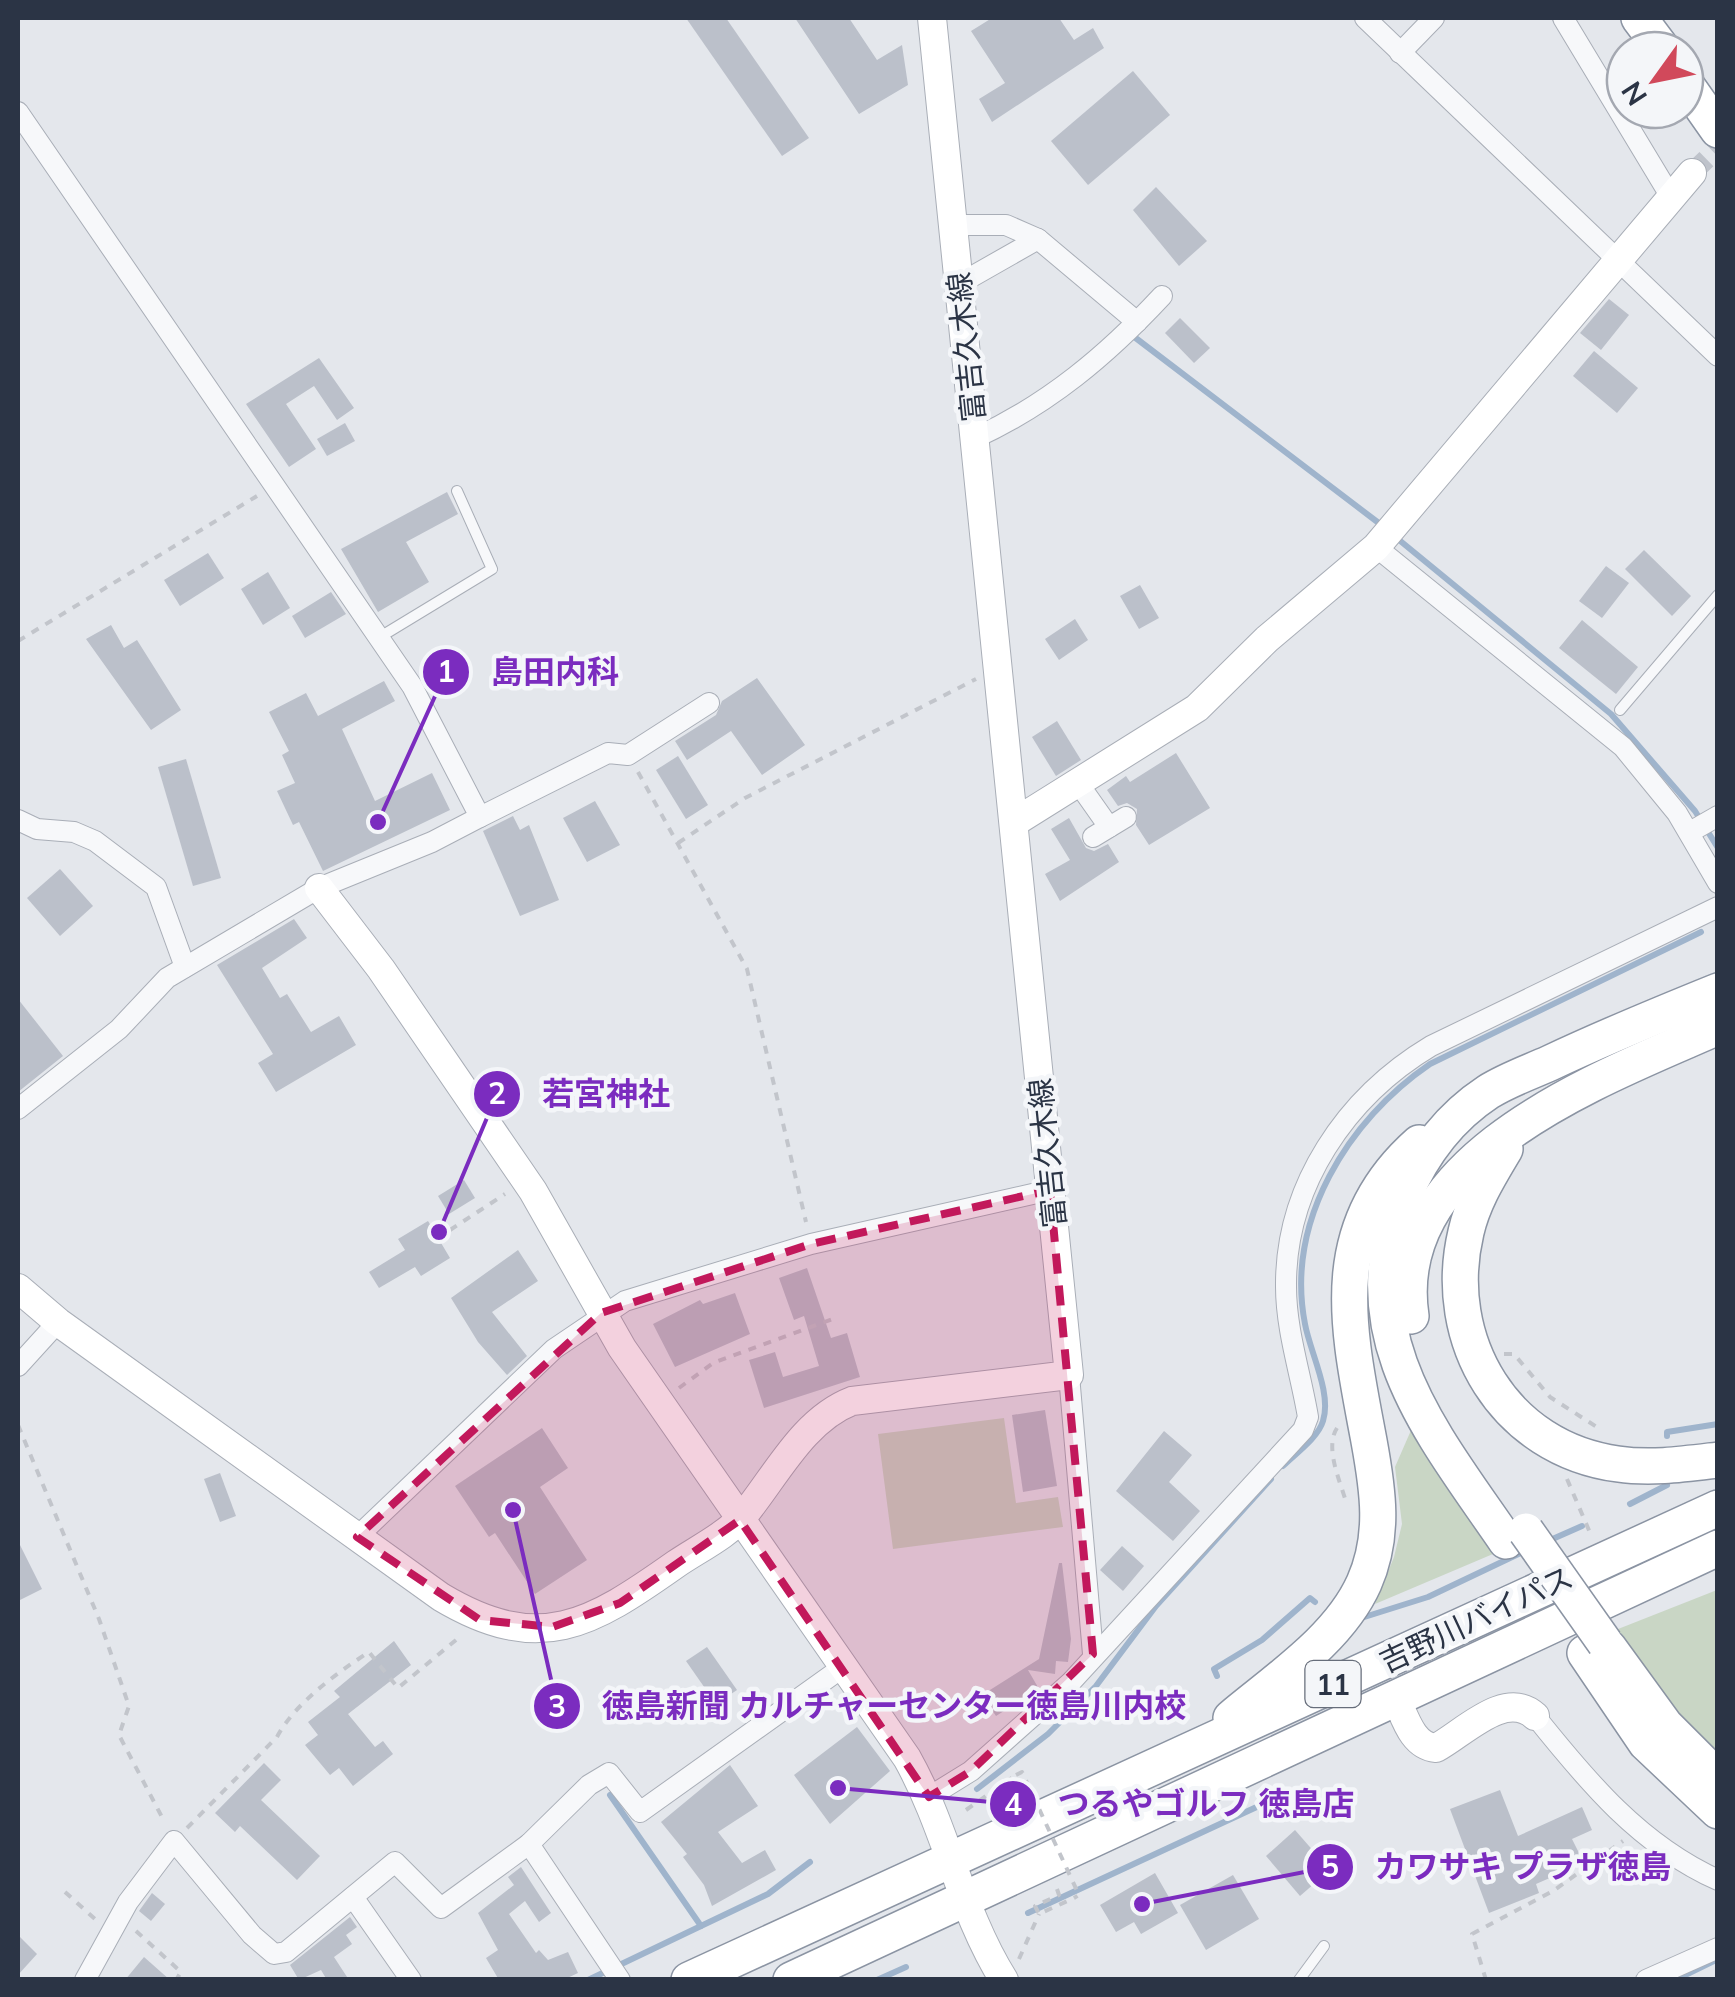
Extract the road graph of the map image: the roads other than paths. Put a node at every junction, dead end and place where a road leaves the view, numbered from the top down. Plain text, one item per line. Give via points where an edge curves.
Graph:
1 (932, 18) edge
2 (1364, 18) edge
3 (1434, 18) edge
4 (1563, 18) edge
5 (1400, 53) junction
6 (18, 112) edge
7 (1692, 173) tunnel mouth
8 (1671, 197) junction
9 (953, 224) junction
10 (1038, 239) junction
11 (1620, 258) junction
12 (959, 284) junction
13 (1162, 296) dead end
14 (1137, 322) junction
15 (1718, 356) edge
16 (975, 438) junction
17 (457, 491) dead end
18 (1385, 537) junction
19 (1718, 595) edge
20 (380, 637) junction
21 (709, 703) dead end
22 (1620, 710) dead end
23 (1078, 784) junction
24 (480, 817) junction
25 (18, 820) edge
26 (1015, 822) junction
27 (1705, 823) edge
28 (1110, 827) dead end
29 (1718, 883) edge
30 (319, 888) junction
31 (1718, 907) edge
32 (186, 967) junction
33 (1717, 1000) edge
34 (18, 1109) edge
35 (1531, 1117) junction
36 (1452, 1120) junction
37 (1050, 1190) junction
38 (18, 1288) edge
39 (601, 1313) junction
40 (58, 1322) junction
41 (18, 1366) edge
42 (1068, 1374) junction
43 (1718, 1460) edge
44 (1718, 1508) edge
45 (740, 1520) junction
46 (1516, 1536) junction
47 (358, 1537) junction
48 (1718, 1548) edge
49 (1718, 1573) edge
50 (1618, 1594) junction
51 (1595, 1648) junction
52 (1093, 1654) junction
53 (843, 1667) junction
54 (1396, 1698) junction
55 (1535, 1716) joint
56 (1200, 1745) junction
57 (1718, 1778) edge
58 (929, 1797) junction
59 (1718, 1811) edge
60 (529, 1844) junction
61 (948, 1859) junction
62 (1718, 1880) edge
63 (354, 1896) junction
64 (962, 1902) junction
65 (1324, 1946) dead end
66 (1718, 1948) edge
67 (616, 1972) edge
68 (85, 1980) edge
69 (411, 1980) edge
70 (690, 1980) edge
71 (791, 1980) edge
72 (1004, 1980) edge
73 (1299, 1980) edge
74 (1646, 1980) edge

1 - 9 street, 富吉久木線
2 - 5 street
3 - 5 street
4 - 8 street
5 - 11 street
6 - 20 street
7 - 8 street
8 - 11 street
9 - 10 street via 1006,225
9 - 12 street, 富吉久木線
10 - 12 street
10 - 14 street
11 - 15 street
11 - 18 street
12 - 16 street, 富吉久木線
13 - 14 street
14 - 16 street via 1026,414
16 - 26 street, 富吉久木線
17 - 20 lane via 492,570
18 - 23 street via 1197,708
18 - 27 street
19 - 22 lane
20 - 24 street
21 - 24 street via 628,755 608,754
23 - 26 street
23 - 28 street
24 - 30 street
25 - 32 street via 95,841 156,886
26 - 37 street, 富吉久木線
27 - 29 street
30 - 32 street
30 - 39 street via 526,1180
31 - 52 street via 1432,1046 1384,1079 1342,1124 1300,1201 1287,1263 1288,1310 1308,1417 1303,1430
32 - 34 street
33 - 35 highway
33 - 36 highway via 1490,1090
35 - 43 highway via 1482,1188 1465,1236 1466,1331 1487,1384 1524,1426 1582,1455 1649,1466
35 - 46 highway via 1470,1164 1426,1220 1408,1302 1420,1360
36 - 46 highway via 1397,1214 1386,1310 1415,1403
36 - 56 highway via 1396,1163 1368,1200 1355,1242 1350,1322 1380,1499 1364,1585 1312,1649
37 - 39 street via 811,1244
37 - 42 street, 富吉久木線
38 - 40 street
39 - 45 street
39 - 47 street via 554,1349
40 - 41 street
40 - 47 street
42 - 45 street via 852,1401 833,1409
42 - 52 street
44 - 56 highway, 吉野川バイパス / 11
45 - 47 street via 620,1603 590,1619 552,1627 480,1620
45 - 53 street
46 - 51 highway
48 - 50 highway, 吉野川バイパス / 11
49 - 50 highway
50 - 54 highway, 吉野川バイパス / 11
51 - 57 highway
51 - 59 highway via 1646,1744
52 - 58 street via 1071,1682 971,1770
53 - 58 street
53 - 60 street via 640,1812 609,1773
54 - 55 street via 1425,1747 1445,1743 1507,1706
54 - 64 highway, 吉野川バイパス / 11
55 - 62 street via 1638,1829
56 - 61 highway, 吉野川バイパス / 11
58 - 61 street
60 - 63 street via 440,1908 395,1862
60 - 67 street
61 - 64 street
61 - 70 highway, 吉野川バイパス / 11
63 - 68 street via 286,1952 274,1954 174,1841
63 - 69 street
64 - 71 highway, 吉野川バイパス / 11
64 - 72 street
65 - 73 lane
66 - 74 street

